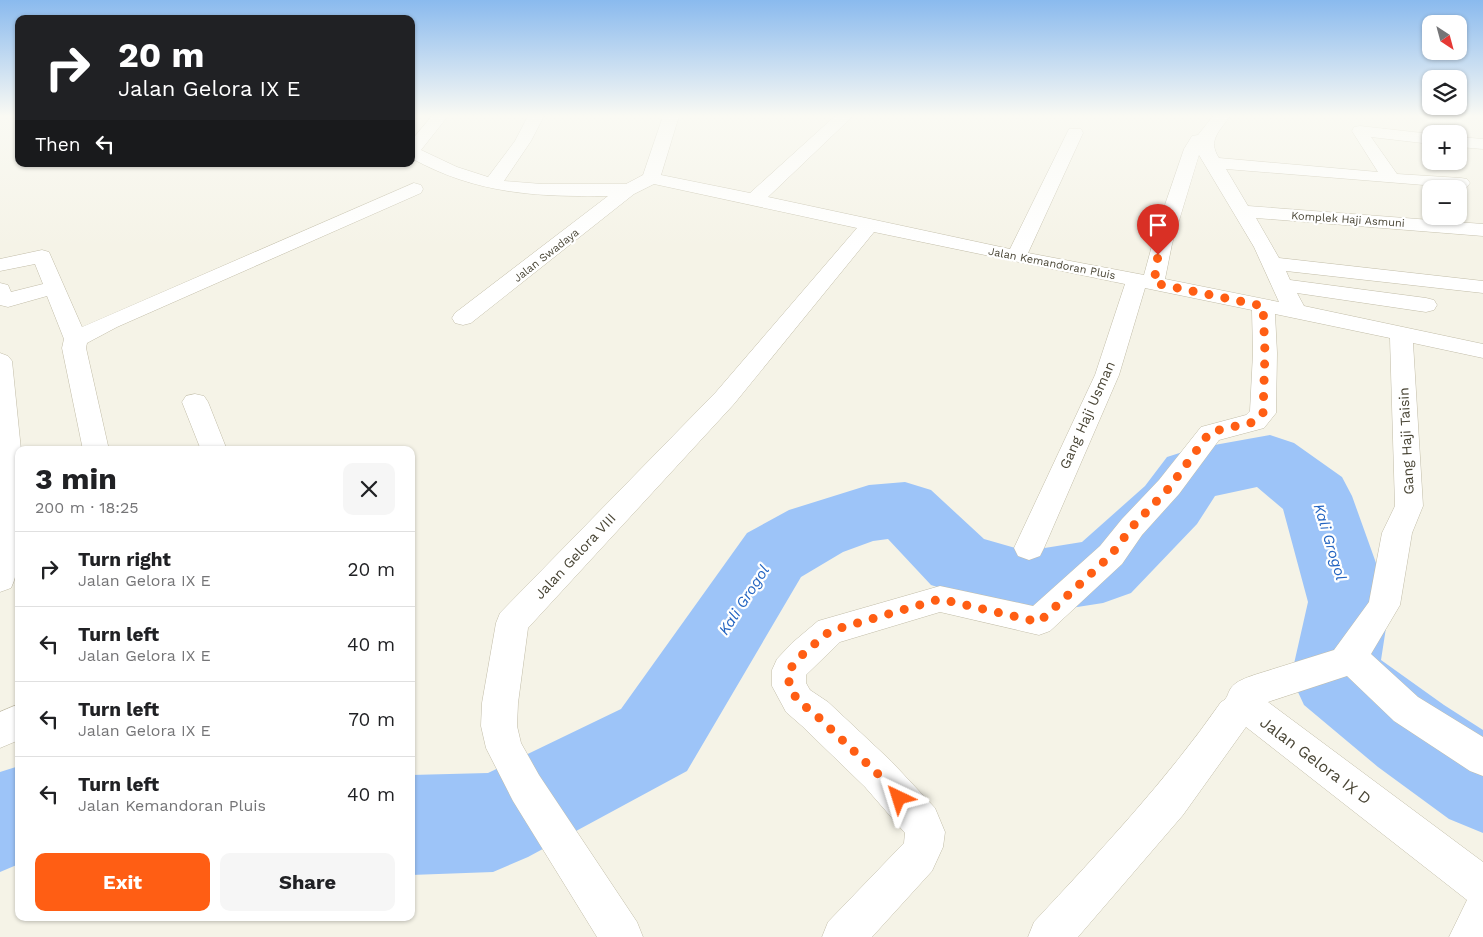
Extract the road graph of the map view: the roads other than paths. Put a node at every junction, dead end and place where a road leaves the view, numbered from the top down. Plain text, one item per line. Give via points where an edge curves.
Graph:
1 (430, 160) edge
2 (510, 160) edge
3 (658, 160) edge
4 (797, 160) edge
5 (1062, 160) edge
6 (1190, 160) edge
7 (1210, 160) edge
8 (1378, 160) edge
9 (1212, 163) junction
10 (652, 178) junction
11 (1392, 180) junction
12 (1422, 181) edge
13 (493, 184) junction
14 (414, 189) dead end
15 (627, 190) junction
16 (756, 198) junction
17 (1243, 211) junction
18 (869, 226) junction
19 (1483, 230) edge
20 (1016, 257) junction
21 (1272, 263) junction
22 (0, 265) edge
23 (1146, 281) junction
24 (1283, 285) junction
25 (54, 287) junction
26 (1483, 287) edge
27 (0, 290) edge
28 (1426, 305) dead end
29 (1263, 306) junction
30 (1295, 311) junction
31 (463, 318) dead end
32 (1401, 332) junction
33 (76, 339) junction
34 (1483, 351) edge
35 (0, 361) edge
36 (195, 402) dead end
37 (95, 446) edge
38 (212, 446) edge
39 (4, 453) edge
40 (2, 536) edge
41 (1029, 548) dead end
42 (0, 579) edge
43 (1337, 664) junction
44 (1241, 710) junction
45 (15, 724) edge
46 (0, 731) edge
47 (1483, 758) edge
48 (1483, 887) edge
49 (1483, 913) edge
50 (622, 937) edge
51 (843, 937) edge
52 (1049, 937) edge
53 (1470, 937) edge

1 - 13 street
2 - 13 street
3 - 10 street
4 - 16 street
5 - 20 street
6 - 23 street, Gang Haji Usman
7 - 9 street
8 - 11 street
9 - 11 street
9 - 17 street
10 - 15 street
10 - 16 street, Jalan Kemandoran Pluis
11 - 12 street
13 - 15 street
14 - 33 street
15 - 31 street, Jalan Swadaya
16 - 18 street, Jalan Kemandoran Pluis
17 - 19 street, Komplek Haji Asmuni
17 - 21 street
18 - 20 street, Jalan Kemandoran Pluis
18 - 50 street, Jalan Gelora VIII via 725,398 512,624 500,703 499,726 504,748 526,788
20 - 23 street, Jalan Kemandoran Pluis
21 - 24 street
21 - 26 street
22 - 25 street via 42,256
23 - 29 street, Jalan Kemandoran Pluis
23 - 41 street, Gang Haji Usman
24 - 28 street
24 - 30 street
25 - 27 street via 8,300 2,298
25 - 33 street
29 - 30 street, Jalan Kemandoran Pluis
29 - 51 street via 1263,413 1254,422 1210,432 1169,488 1111,555 1039,622 940,599 830,631 789,670 789,686 798,701 878,774 925,832 918,857
30 - 32 street, Jalan Kemandoran Pluis
32 - 34 street, Jalan Kemandoran Pluis
32 - 43 street, Gang Haji Taisin via 1409,506 1397,533 1384,605
33 - 37 street via 74,348
35 - 39 street
36 - 38 street
39 - 40 street
40 - 42 street
43 - 44 street via 1254,692 1244,698
43 - 47 street via 1377,684 1406,709
44 - 48 street, Jalan Gelora IX D via 1262,718
44 - 52 street via 1234,714 1189,779 1151,824
45 - 46 street
49 - 53 street

